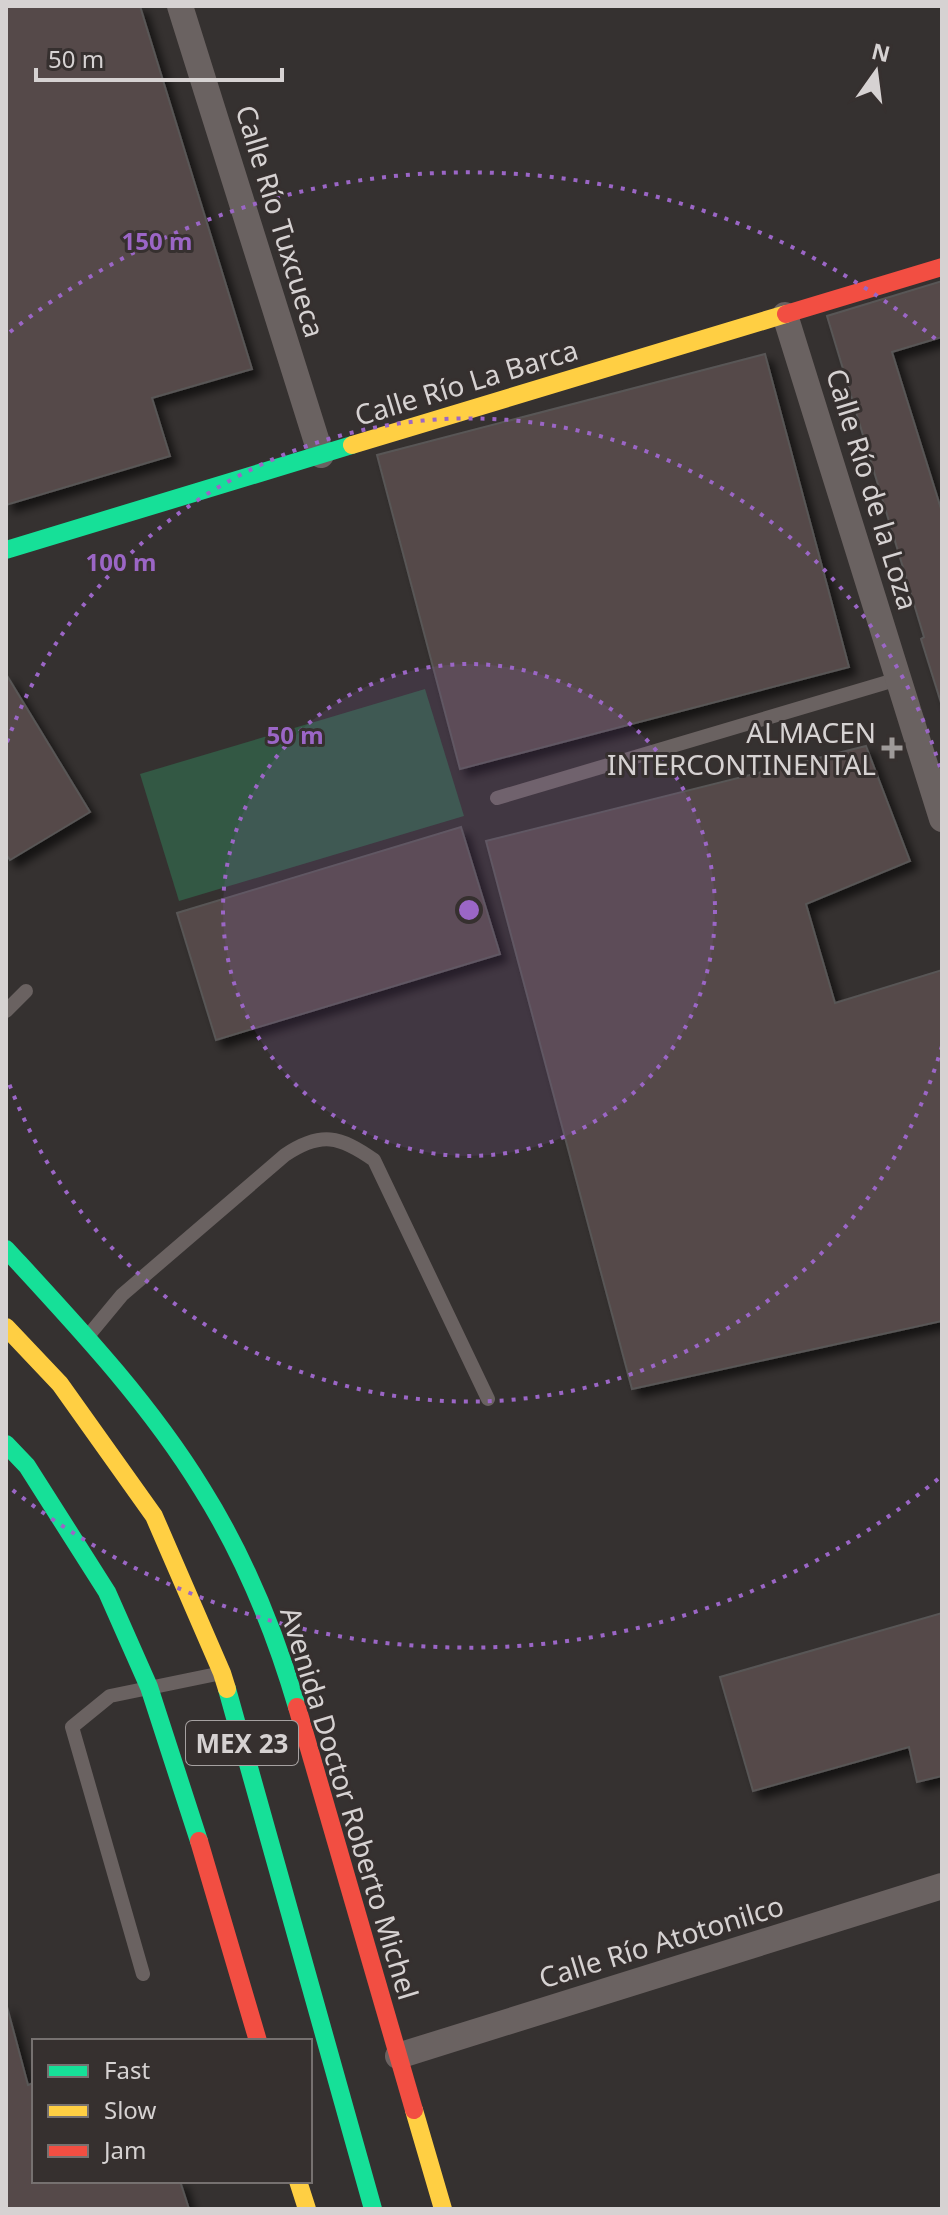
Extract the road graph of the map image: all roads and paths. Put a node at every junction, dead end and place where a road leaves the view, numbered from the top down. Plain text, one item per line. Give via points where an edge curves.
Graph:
1 (180, 6) edge
2 (942, 267) edge
3 (785, 315) junction
4 (321, 455) junction
5 (6, 550) edge
6 (898, 679) junction
7 (497, 798) dead end
8 (942, 819) edge
9 (26, 991) dead end
10 (6, 1011) edge
11 (6, 1249) edge
12 (6, 1327) edge
13 (87, 1336) junction
14 (488, 1399) dead end
15 (6, 1444) edge
16 (222, 1673) junction
17 (149, 1687) junction
18 (942, 1886) edge
19 (143, 1974) dead end
20 (257, 2039) edge
21 (398, 2056) junction
22 (299, 2183) edge
23 (307, 2209) edge
24 (373, 2209) edge
25 (443, 2209) edge

1 - 4 street, Calle Río Tuxcueca
2 - 3 main road, Calle Río La Barca
3 - 4 main road, Calle Río La Barca
3 - 6 street, Calle Río de la Loza
4 - 5 main road, Calle Río La Barca
6 - 7 lane
6 - 8 street, Calle Río de la Loza
9 - 10 lane
11 - 13 main road, Avenida Doctor Roberto Michel
12 - 16 main road, MEX 23 via 60,1384 154,1516
13 - 14 lane via 122,1295 285,1155 327,1138 355,1146 374,1160
13 - 21 main road, Avenida Doctor Roberto Michel via 165,1433 246,1570 282,1656
15 - 17 main road via 27,1466 107,1592
16 - 17 lane
16 - 24 main road, MEX 23
17 - 19 lane via 110,1696 72,1727
17 - 20 main road
18 - 21 street, Calle Río Atotonilco
21 - 25 main road, Avenida Doctor Roberto Michel
22 - 23 main road

